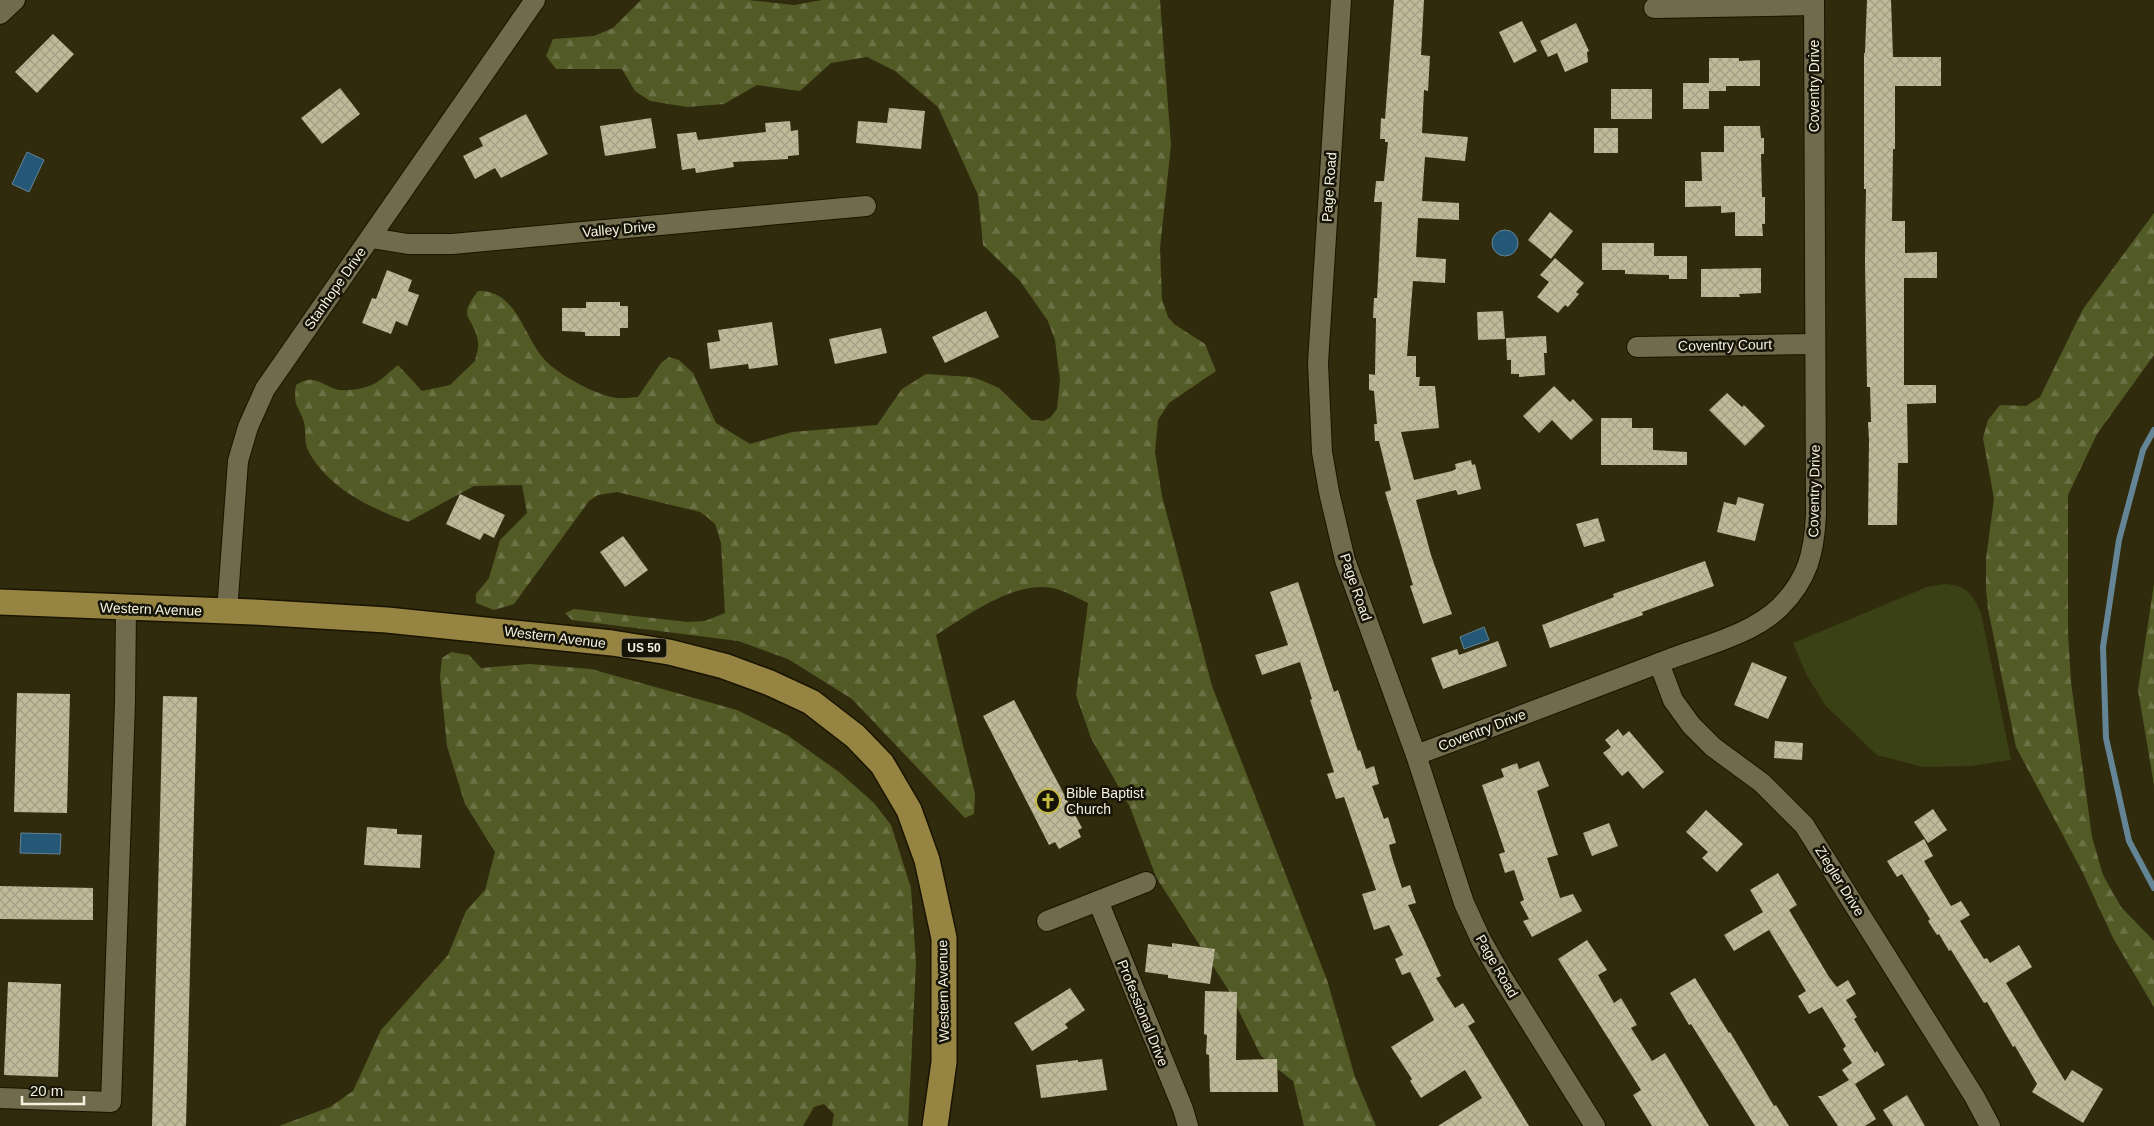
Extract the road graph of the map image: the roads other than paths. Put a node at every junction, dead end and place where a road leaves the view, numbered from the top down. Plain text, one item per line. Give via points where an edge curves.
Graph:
1 (14, 0) edge
2 (535, 0) edge
3 (1341, 0) edge
4 (1814, 2) edge
5 (1654, 8) dead end
6 (0, 14) edge
7 (866, 206) dead end
8 (371, 238) junction
9 (1814, 344) junction
10 (1637, 347) dead end
11 (0, 602) edge
12 (126, 608) junction
13 (227, 612) junction
14 (1659, 663) junction
15 (1416, 755) junction
16 (1146, 882) dead end
17 (1098, 901) junction
18 (1047, 921) dead end
19 (0, 1098) edge
20 (935, 1126) edge
21 (1188, 1126) edge
22 (1595, 1126) edge
23 (1990, 1126) edge

1 - 6 street
2 - 8 street, Stanhope Drive
3 - 15 street, Page Road via 1318,363 1322,452 1345,560
4 - 5 street
4 - 9 street, Coventry Drive
7 - 8 street, Valley Drive via 452,244 408,244
8 - 13 street, Stanhope Drive via 265,389 248,427 238,461
9 - 10 street, Coventry Court
9 - 14 street, Coventry Drive via 1816,515 1809,566 1779,608 1758,623
11 - 12 main road, Western Avenue / US 50
12 - 13 main road, Western Avenue / US 50
12 - 19 street via 110,1102
13 - 20 main road, Western Avenue / US 50 via 396,621 670,652 724,666 811,702 855,736 882,764 909,810 927,860 944,938 944,1062
14 - 15 street, Coventry Drive
14 - 23 street, Ziegler Drive via 1673,700 1691,725 1714,747 1762,782 1804,825
15 - 22 street, Page Road via 1464,903 1481,940
16 - 17 street
17 - 18 street
17 - 21 street, Professional Drive

